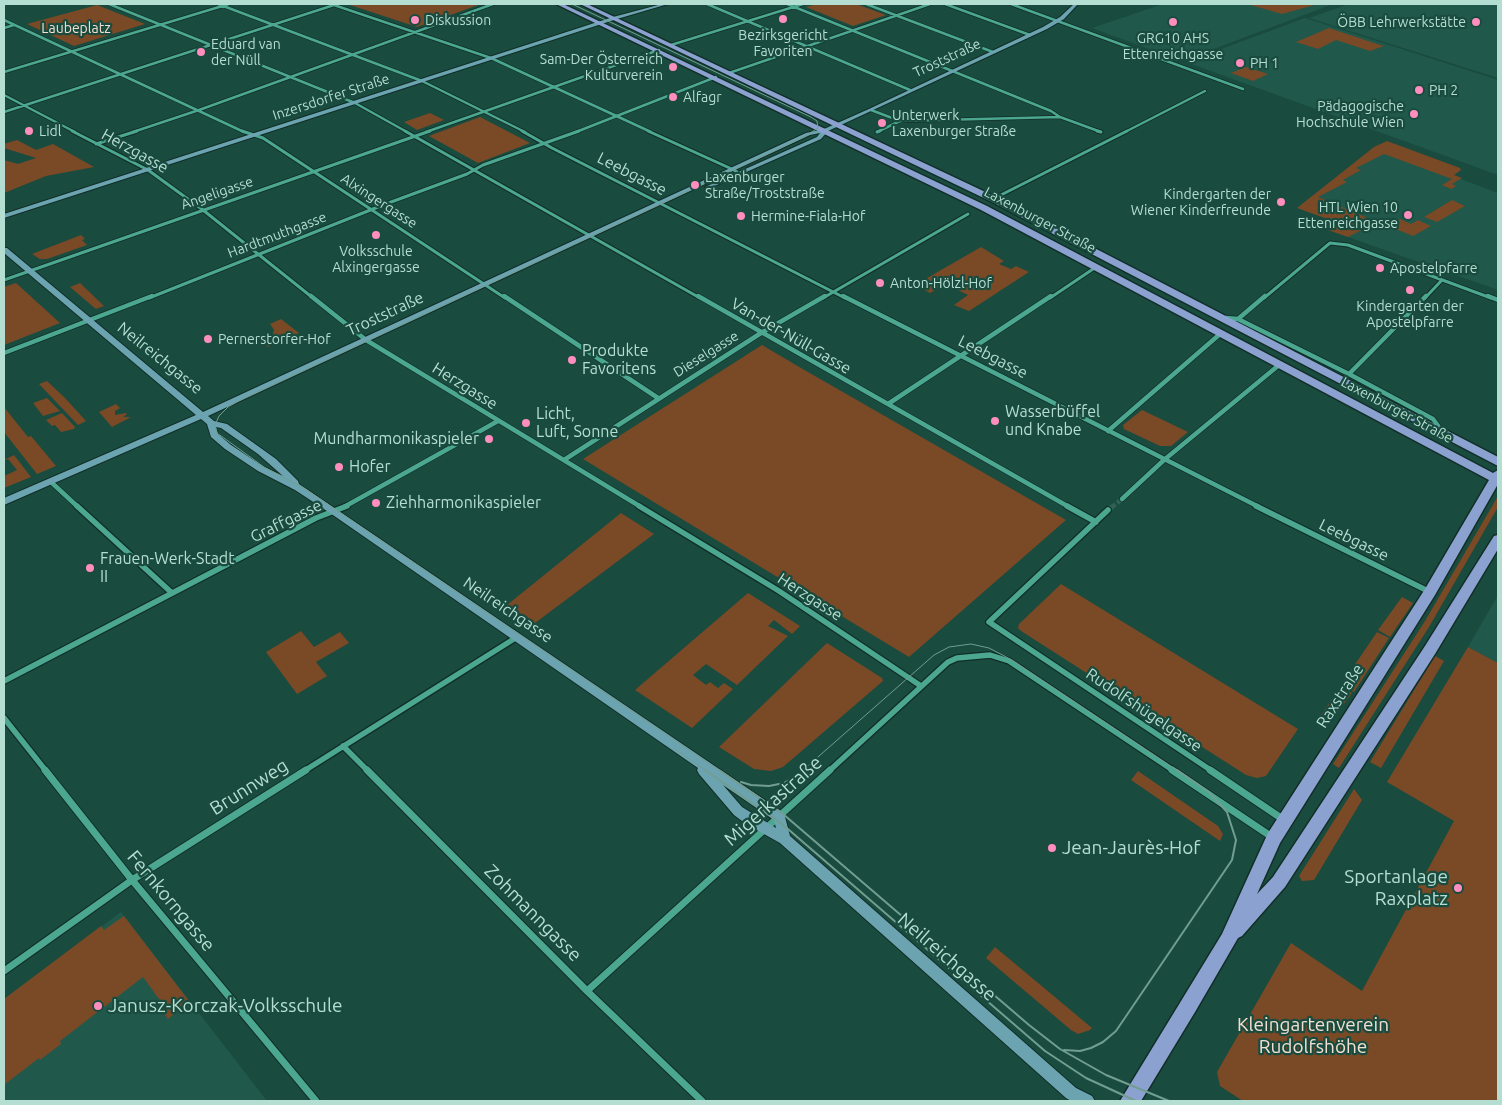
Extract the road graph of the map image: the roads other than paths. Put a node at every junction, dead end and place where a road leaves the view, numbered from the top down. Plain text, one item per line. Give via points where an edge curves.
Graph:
1 (109, 4) edge
2 (218, 4) edge
3 (229, 4) edge
4 (333, 4) edge
5 (493, 4) edge
6 (559, 4) edge
7 (583, 4) edge
8 (666, 4) edge
9 (707, 4) edge
10 (787, 4) edge
11 (803, 4) edge
12 (866, 4) edge
13 (930, 4) edge
14 (945, 4) edge
15 (1011, 4) edge
16 (1076, 4) edge
17 (223, 6) junction
18 (794, 7) junction
19 (896, 15) junction
20 (615, 18) junction
21 (4, 20) edge
22 (746, 22) junction
23 (1057, 22) junction
24 (602, 23) junction
25 (160, 24) junction
26 (15, 25) junction
27 (272, 25) junction
28 (4, 28) edge
29 (850, 30) junction
30 (416, 32) junction
31 (1030, 35) junction
32 (671, 45) junction
33 (210, 46) junction
34 (805, 47) junction
35 (659, 50) junction
36 (73, 51) junction
37 (993, 52) junction
38 (352, 55) junction
39 (491, 58) junction
40 (952, 71) junction
41 (4, 72) edge
42 (729, 73) junction
43 (123, 74) junction
44 (288, 77) junction
45 (716, 77) junction
46 (422, 81) junction
47 (552, 87) junction
48 (910, 90) junction
49 (1243, 90) dead end
50 (1205, 91) dead end
51 (4, 95) edge
52 (355, 102) junction
53 (24, 106) junction
54 (199, 110) junction
55 (871, 110) junction
56 (4, 112) edge
57 (482, 112) junction
58 (616, 116) junction
59 (1060, 117) junction
60 (900, 121) junction
61 (837, 125) junction
62 (826, 130) junction
63 (877, 132) dead end
64 (1101, 132) dead end
65 (254, 135) junction
66 (414, 136) junction
67 (545, 143) junction
68 (96, 144) junction
69 (148, 170) junction
70 (475, 170) junction
71 (313, 172) junction
72 (734, 173) junction
73 (992, 199) junction
74 (663, 204) junction
75 (203, 210) junction
76 (373, 210) junction
77 (968, 214) dead end
78 (4, 216) edge
79 (592, 235) junction
80 (4, 250) edge
81 (259, 254) junction
82 (1096, 267) junction
83 (27, 271) junction
84 (4, 280) edge
85 (1442, 280) junction
86 (485, 284) junction
87 (834, 291) junction
88 (1498, 300) edge
89 (1219, 318) junction
90 (1238, 319) junction
91 (86, 321) junction
92 (761, 333) junction
93 (1220, 334) junction
94 (366, 340) junction
95 (4, 353) edge
96 (962, 355) junction
97 (1279, 365) junction
98 (1349, 374) junction
99 (658, 398) junction
100 (888, 404) junction
101 (202, 415) junction
102 (498, 421) junction
103 (211, 423) junction
104 (1108, 430) junction
105 (1446, 436) junction
106 (564, 460) junction
107 (1164, 460) junction
108 (1498, 462) edge
109 (1497, 477) edge
110 (51, 482) junction
111 (304, 492) junction
112 (1122, 498) tunnel mouth
113 (4, 502) edge
114 (1108, 510) tunnel mouth
115 (333, 511) junction
116 (1096, 522) junction
117 (1498, 539) edge
118 (1430, 592) junction
119 (172, 593) junction
120 (517, 637) junction
121 (990, 655) joint
122 (4, 681) edge
123 (921, 686) junction
124 (4, 718) edge
125 (344, 746) junction
126 (691, 756) junction
127 (780, 817) junction
128 (1285, 820) junction
129 (767, 829) junction
130 (1274, 838) junction
131 (784, 839) junction
132 (132, 880) junction
133 (1228, 940) junction
134 (4, 971) edge
135 (587, 991) junction
136 (316, 1101) edge
137 (702, 1101) edge
138 (1087, 1101) edge
139 (1130, 1101) edge

1 - 25 street
2 - 17 street
3 - 17 street
4 - 27 street
4 - 30 street
5 - 30 street
6 - 24 main road, Laxenburger Straße
7 - 20 main road, Laxenburger Straße
8 - 20 street, Inzersdorfer Straße
9 - 22 street
10 - 18 street
11 - 18 street
12 - 19 street
13 - 19 street
14 - 31 street
15 - 23 street
16 - 23 street, Troststraße
17 - 25 street
17 - 27 street
18 - 22 street
18 - 29 street
19 - 29 street
19 - 37 street
20 - 24 street, Inzersdorfer Straße
20 - 32 main road, Laxenburger Straße
21 - 26 street
22 - 32 street
22 - 34 street
23 - 31 street, Troststraße
23 - 49 street
24 - 35 main road, Laxenburger Straße
24 - 39 street, Inzersdorfer Straße
25 - 33 street
25 - 36 street
26 - 28 street
26 - 36 street
27 - 33 street
27 - 38 street
29 - 34 street
29 - 40 street
30 - 38 street
30 - 39 street
31 - 37 street, Troststraße
32 - 42 main road, Laxenburger Straße
33 - 43 street
33 - 44 street
34 - 42 street
34 - 48 street
35 - 45 main road, Laxenburger Straße
35 - 47 street
36 - 41 street
36 - 43 street, Alxingergasse
37 - 40 street, Troststraße
38 - 44 street
38 - 46 street
39 - 46 street, Inzersdorfer Straße
39 - 47 street
40 - 48 street, Troststraße
40 - 59 street via 1051,110
42 - 61 main road, Laxenburger Straße
43 - 53 street
43 - 54 street, Alxingergasse
44 - 52 street
44 - 54 street
45 - 58 street
45 - 62 main road, Laxenburger Straße
46 - 52 street, Inzersdorfer Straße
46 - 57 street
47 - 57 street
47 - 58 street
48 - 55 street, Troststraße
50 - 73 street
51 - 53 street, Herzgasse
52 - 65 street, Inzersdorfer Straße
52 - 66 street
53 - 56 street
53 - 68 street, Herzgasse
54 - 65 street, Alxingergasse
54 - 68 street
55 - 60 street
55 - 61 street, Troststraße
57 - 66 street, Angeligasse
57 - 67 street, Leebgasse
58 - 67 street
58 - 72 street
59 - 60 street
59 - 64 street
60 - 63 street
61 - 62 street, Troststraße
61 - 73 main road, Laxenburger Straße
62 - 72 street, Troststraße via 808,134
62 - 82 main road, Laxenburger Straße
65 - 69 street, Inzersdorfer Straße
65 - 71 street, Alxingergasse
66 - 70 street, Van-der-Nüll-Gasse
66 - 71 street, Angeligasse
67 - 70 street, Hardtmuthgasse
67 - 74 street, Leebgasse
68 - 69 street, Herzgasse
69 - 75 street, Herzgasse
69 - 78 street, Inzersdorfer Straße
70 - 76 street, Hardtmuthgasse
70 - 79 street, Van-der-Nüll-Gasse
71 - 75 street, Angeligasse
71 - 76 street, Alxingergasse
72 - 74 street, Troststraße
73 - 89 main road, Laxenburger Straße
74 - 79 street, Troststraße
74 - 87 street, Leebgasse
75 - 81 street, Herzgasse
75 - 83 street, Angeligasse
76 - 81 street, Hardtmuthgasse
76 - 86 street, Alxingergasse
77 - 87 street, Dieselgasse
79 - 86 street, Troststraße
79 - 92 street, Van-der-Nüll-Gasse
80 - 83 street
81 - 91 street, Hardtmuthgasse
81 - 94 street, Herzgasse
82 - 93 main road, Laxenburger Straße
82 - 96 street
83 - 84 street, Angeligasse
83 - 91 street, Neilreichgasse
85 - 88 street
85 - 90 street via 1348,245 1330,243
85 - 98 street
86 - 94 street, Troststraße
86 - 99 street, Alxingergasse
87 - 92 street, Dieselgasse
87 - 96 street, Leebgasse
89 - 90 street, Laxenburger Straße
89 - 105 main road, Laxenburger Straße
90 - 98 street, Laxenburger Straße
91 - 95 street, Hardtmuthgasse
91 - 101 street, Neilreichgasse
92 - 99 street, Dieselgasse
92 - 100 street, Van-der-Nüll-Gasse
93 - 97 main road, Laxenburger Straße
93 - 104 street
94 - 101 street, Troststraße
94 - 102 street, Herzgasse
96 - 100 street
96 - 104 street, Leebgasse
97 - 107 street
97 - 109 main road, Laxenburger Straße
98 - 105 street, Laxenburger Straße via 1433,420
99 - 106 street, Dieselgasse
100 - 116 street, Van-der-Nüll-Gasse
101 - 103 street, Neilreichgasse
101 - 110 street, Troststraße
102 - 106 street, Herzgasse
102 - 115 street, Graffgasse
103 - 111 street, Neilreichgasse via 224,426 273,461
103 - 111 street, Neilreichgasse via 212,432 222,443
104 - 107 street, Leebgasse
105 - 108 main road, Laxenburger Straße
106 - 123 street, Herzgasse via 779,591
107 - 112 street
107 - 118 street, Leebgasse
109 - 118 main road, Raxstraße
110 - 113 street, Troststraße
110 - 119 street
111 - 115 street, Neilreichgasse
114 - 116 street
115 - 119 street, Graffgasse
115 - 120 street, Neilreichgasse
116 - 128 street, Rudolfshügelgasse via 989,622
117 - 133 main road, Raxstraße via 1279,882
118 - 128 main road, Raxstraße
119 - 122 street, Graffgasse
120 - 125 street, Brunnweg
120 - 126 street, Neilreichgasse
121 - 123 street, Migerkastraße via 948,662
121 - 130 street, Rudolfshügelgasse via 1009,661
123 - 127 street, Migerkastraße
124 - 132 street, Fernkorngasse
125 - 132 street, Brunnweg
125 - 135 street, Zohmanngasse
126 - 127 street, Neilreichgasse
126 - 129 street, Neilreichgasse via 738,811
127 - 129 street, Migerkastraße
127 - 131 street
128 - 130 main road, Raxstraße
129 - 131 street, Neilreichgasse
129 - 135 street, Migerkastraße
130 - 133 main road, Raxstraße
131 - 138 street, Neilreichgasse via 1071,1093
132 - 134 street, Brunnweg
132 - 136 street, Fernkorngasse
133 - 139 main road, Raxstraße
135 - 137 street, Zohmanngasse

